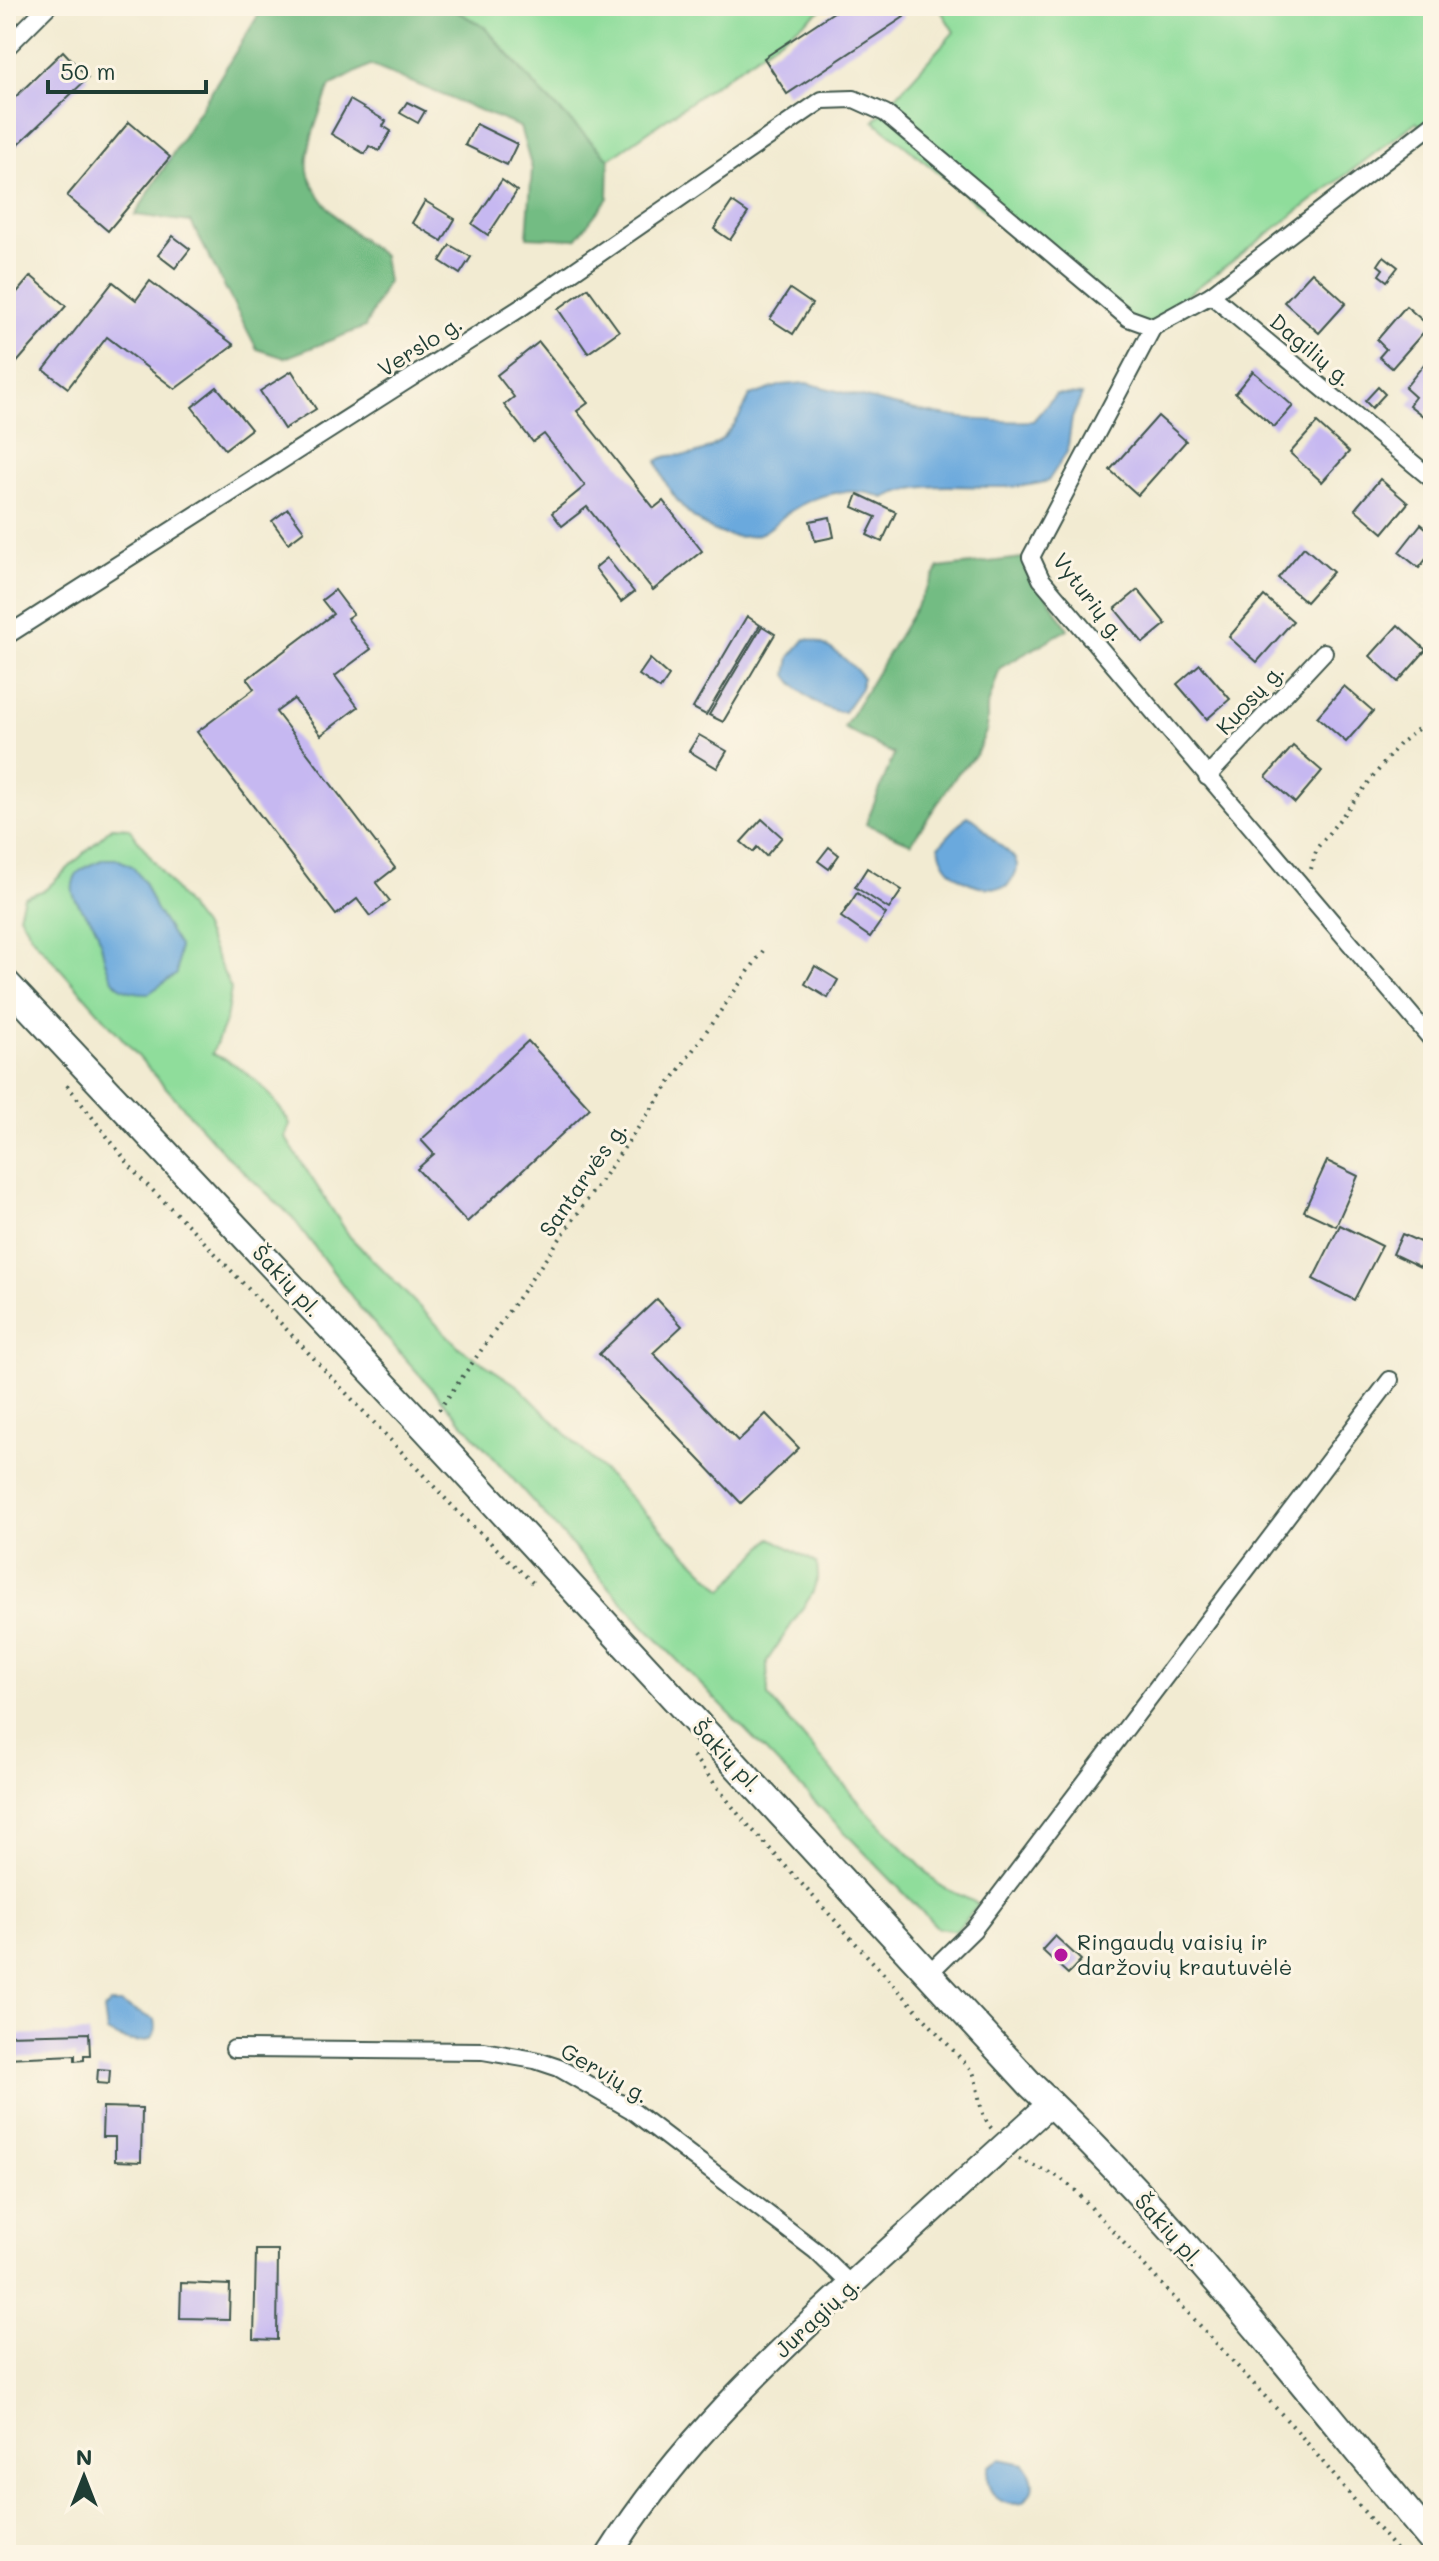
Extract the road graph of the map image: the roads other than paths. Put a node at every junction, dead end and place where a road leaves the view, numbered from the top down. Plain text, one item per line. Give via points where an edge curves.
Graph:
1 (48, 6) edge
2 (6, 48) edge
3 (1433, 124) edge
4 (1211, 295) junction
5 (1153, 327) junction
6 (1433, 480) edge
7 (6, 636) edge
8 (1324, 652) dead end
9 (1207, 777) junction
10 (6, 983) edge
11 (1433, 1041) edge
12 (1390, 1380) dead end
13 (928, 1974) junction
14 (234, 2049) dead end
15 (1051, 2103) junction
16 (851, 2285) junction
17 (1433, 2542) edge
18 (609, 2555) edge

1 - 2 street
3 - 4 street
4 - 5 street
4 - 6 street, Dagilių g.
5 - 7 street, Verslo g. via 1128,318 885,113 854,99 822,100 519,309
5 - 9 street, Vyturių g. via 1031,557 1041,579
8 - 9 street, Kuosų g.
9 - 11 street, Vyturių g.
10 - 13 main road, Šakių pl.
12 - 13 street via 974,1929
13 - 15 main road, Šakių pl.
14 - 16 street, Gervių g. via 483,2051 559,2068 630,2109 816,2251
15 - 16 main road, Juragių g.
15 - 17 main road, Šakių pl. via 1253,2325
16 - 18 main road, Juragių g. via 690,2447

